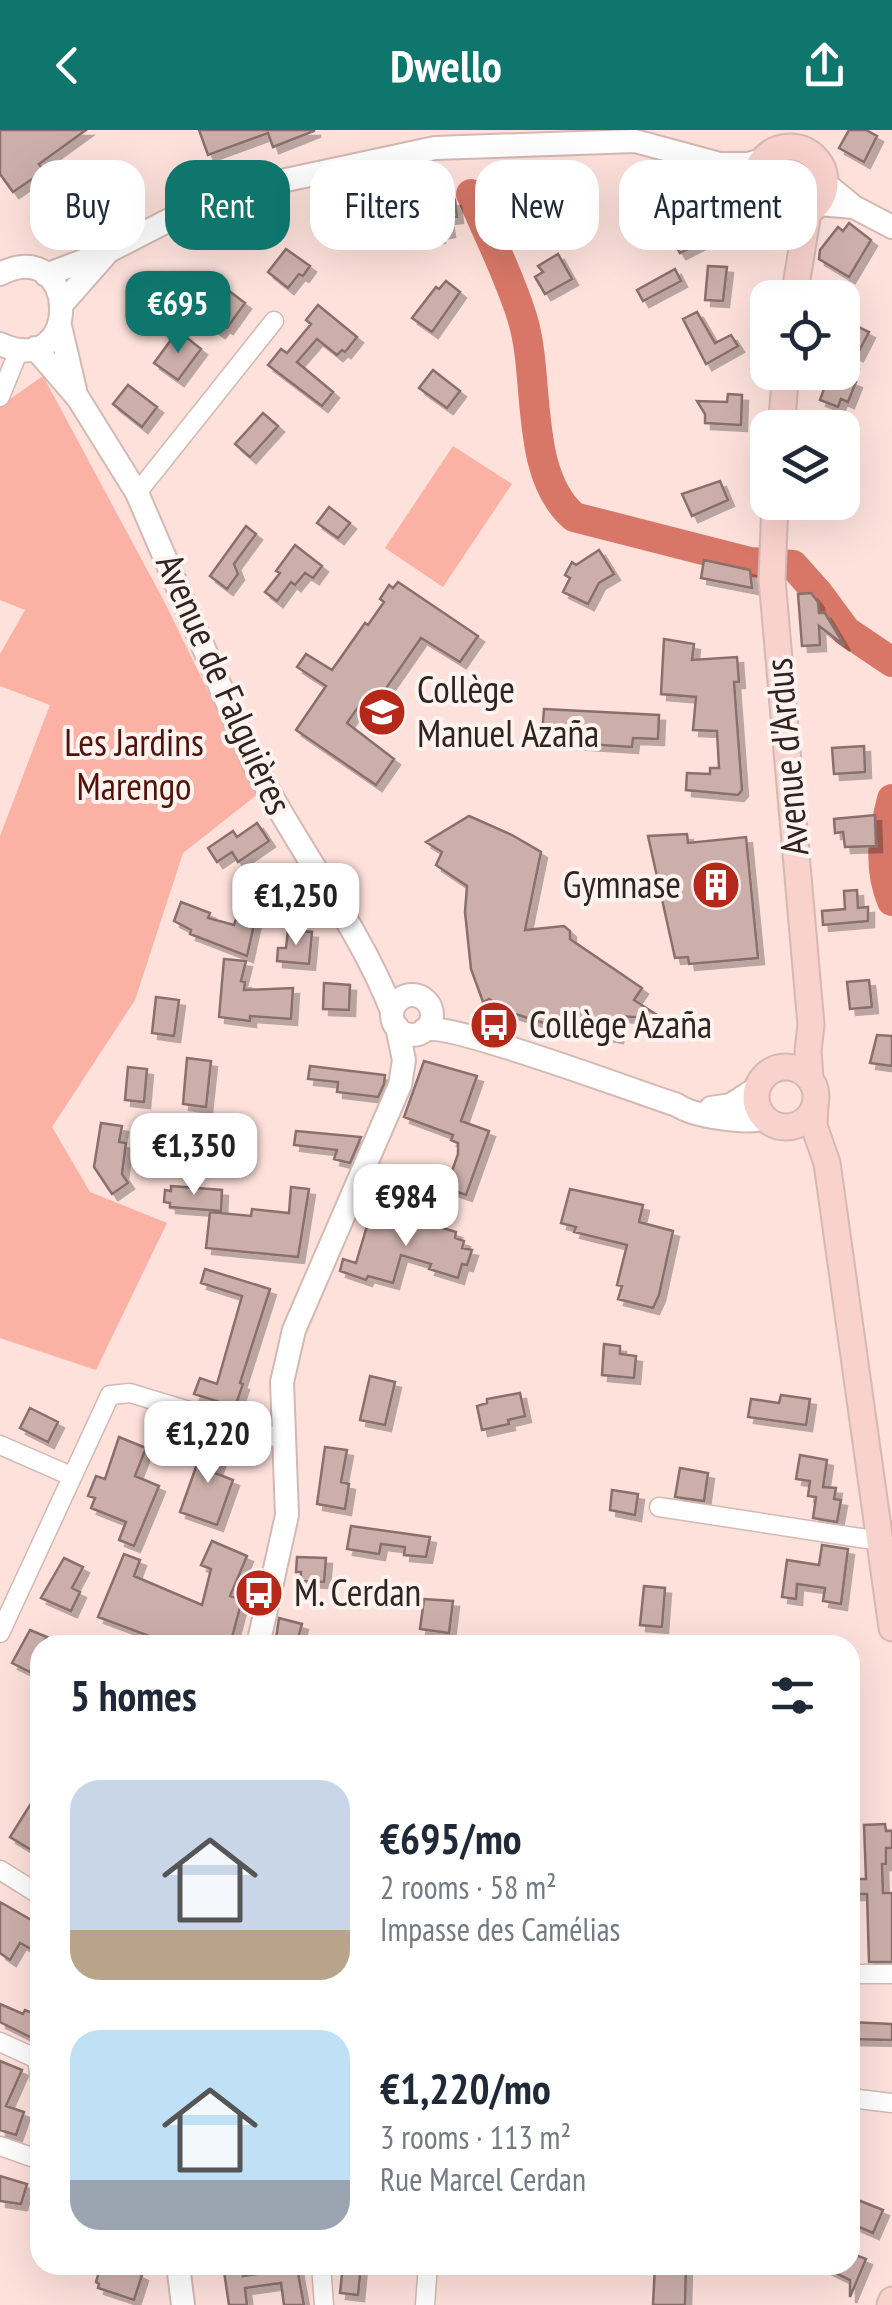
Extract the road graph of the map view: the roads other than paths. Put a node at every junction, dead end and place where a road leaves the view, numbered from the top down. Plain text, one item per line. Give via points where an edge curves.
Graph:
1 (794, 138) edge
2 (814, 143) edge
3 (677, 154) junction
4 (690, 160) edge
5 (703, 160) edge
6 (762, 160) edge
7 (817, 200) joint
8 (892, 226) edge
9 (790, 250) edge
10 (804, 250) edge
11 (110, 251) junction
12 (0, 253) edge
13 (10, 271) edge
14 (46, 275) junction
15 (793, 280) edge
16 (796, 280) edge
17 (62, 315) junction
18 (274, 320) dead end
19 (11, 350) edge
20 (0, 397) edge
21 (78, 398) junction
22 (137, 493) junction
23 (773, 520) edge
24 (374, 968) junction
25 (423, 1001) junction
26 (808, 1012) junction
27 (408, 1026) junction
28 (481, 1040) junction
29 (765, 1078) junction
30 (810, 1078) junction
31 (677, 1105) junction
32 (815, 1105) junction
33 (772, 1122) junction
34 (826, 1173) junction
35 (285, 1440) junction
36 (0, 1445) edge
37 (71, 1476) junction
38 (659, 1507) dead end
39 (880, 1541) junction
40 (892, 1628) edge
41 (0, 1634) edge
42 (260, 1635) edge
43 (0, 1870) edge
44 (30, 1888) edge
45 (860, 1974) edge
46 (892, 1974) edge
47 (0, 2042) edge
48 (30, 2056) edge
49 (860, 2099) edge
50 (892, 2103) edge
51 (0, 2146) edge
52 (30, 2156) edge
53 (179, 2275) edge
54 (322, 2275) edge
55 (428, 2275) edge
56 (183, 2305) edge
57 (324, 2305) edge
58 (426, 2305) edge

1 - 2 main road via 802,148
1 - 6 main road
2 - 7 main road via 822,166
3 - 4 street
3 - 5 street
3 - 11 street via 636,141 435,148 286,180 179,215
7 - 8 street via 854,207
9 - 15 main road
10 - 16 main road
11 - 14 street
11 - 17 street
12 - 13 street
13 - 14 street
14 - 17 street, Avenue de Falguières via 61,294
17 - 19 street via 56,333
17 - 21 street, Avenue de Falguières
18 - 22 street
19 - 20 street
19 - 21 street, Avenue de Falguières
21 - 22 street, Avenue de Falguières
22 - 24 street, Avenue de Falguières via 270,797
23 - 26 main road, Avenue d'Ardus via 772,579
24 - 25 street, Avenue de Falguières
24 - 27 street, Avenue de Falguières
25 - 27 street via 431,1020
25 - 27 street via 403,996
25 - 28 street, Avenue de Falguières
26 - 29 main road via 800,1034
26 - 30 main road, Avenue d'Ardus
27 - 28 street
27 - 35 street via 400,1086 294,1330 282,1382
28 - 31 street
29 - 30 main road via 793,1067
29 - 31 street via 731,1105
29 - 33 main road via 756,1104
30 - 32 main road
31 - 33 street via 712,1118
32 - 33 main road via 798,1125
32 - 34 main road
33 - 34 main road via 810,1148
34 - 39 main road
35 - 37 street via 130,1393 110,1395
35 - 42 street via 286,1514
36 - 37 street
37 - 41 street
38 - 39 street
39 - 40 main road
43 - 44 street
45 - 46 street
47 - 48 street
49 - 50 street
51 - 52 street
53 - 56 street
54 - 57 street
55 - 58 street

